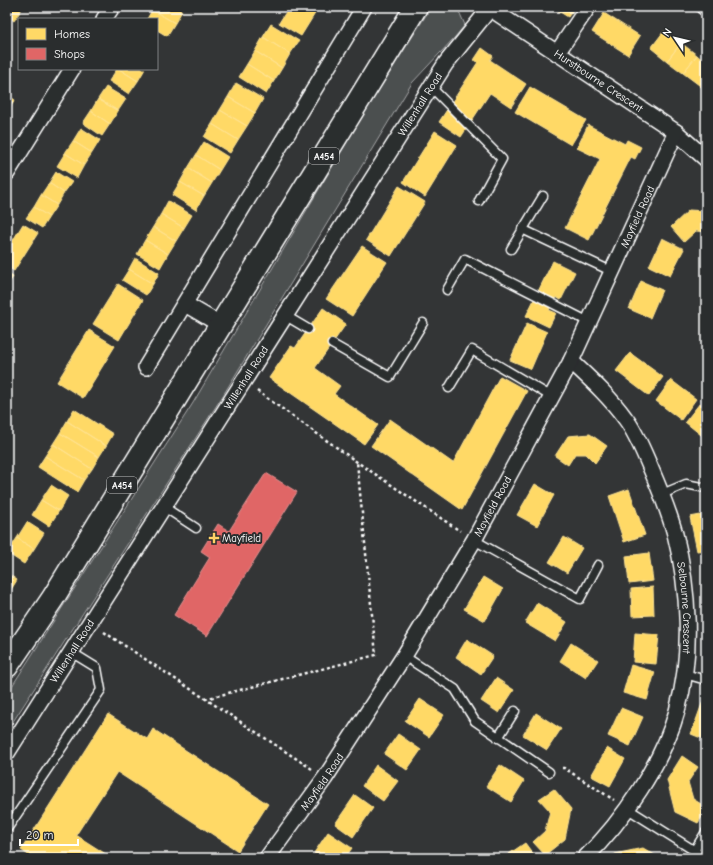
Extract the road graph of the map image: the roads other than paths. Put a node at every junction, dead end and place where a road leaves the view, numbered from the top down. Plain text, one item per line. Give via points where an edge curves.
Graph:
1 (112, 7) edge
2 (364, 7) edge
3 (416, 7) edge
4 (588, 7) edge
5 (490, 8) edge
6 (105, 18) edge
7 (557, 53) junction
8 (71, 70) edge
9 (431, 87) junction
10 (676, 132) junction
11 (706, 159) edge
12 (7, 173) edge
13 (543, 196) dead end
14 (479, 201) dead end
15 (522, 229) junction
16 (510, 249) dead end
17 (611, 271) junction
18 (446, 290) dead end
19 (185, 304) junction
20 (286, 316) junction
21 (589, 322) junction
22 (423, 323) dead end
23 (221, 325) junction
24 (308, 329) dead end
25 (332, 344) dead end
26 (571, 361) junction
27 (146, 367) dead end
28 (449, 388) dead end
29 (552, 397) junction
30 (706, 488) edge
31 (662, 494) junction
32 (164, 507) junction
33 (196, 528) dead end
34 (474, 540) junction
35 (598, 565) dead end
36 (71, 652) junction
37 (404, 656) junction
38 (7, 666) edge
39 (685, 674) junction
40 (706, 680) edge
41 (515, 711) dead end
42 (498, 738) junction
43 (7, 753) edge
44 (549, 772) road end
45 (628, 809) junction
46 (7, 829) edge
47 (706, 832) edge
48 (694, 851) junction
49 (267, 858) edge
50 (585, 858) edge
51 (706, 858) edge

1 - 6 street
2 - 19 street
3 - 23 highway, A454
4 - 7 street
5 - 7 street, Hurstbourne Crescent
5 - 9 street, Willenhall Road via 446,63
7 - 10 street, Hurstbourne Crescent
8 - 12 street
9 - 14 lane via 502,159
9 - 20 street, Willenhall Road
10 - 11 street, Hurstbourne Crescent
10 - 17 street, Mayfield Road
13 - 15 lane
15 - 16 lane
15 - 17 lane
17 - 21 street, Mayfield Road
18 - 21 lane via 465,259
19 - 23 street
19 - 27 street
20 - 24 lane
20 - 32 street, Willenhall Road
21 - 26 street, Mayfield Road
22 - 25 lane via 390,377
23 - 38 highway, A454 via 53,598
26 - 29 street, Mayfield Road
26 - 31 street, Selbourne Crescent via 626,418
28 - 29 lane via 472,350
29 - 34 street, Mayfield Road
30 - 31 lane via 686,484
31 - 39 street, Selbourne Crescent via 675,534 687,611
32 - 33 lane
32 - 36 street, Willenhall Road
34 - 35 lane via 580,599
34 - 37 street, Mayfield Road
36 - 43 street, Willenhall Road
36 - 46 lane via 98,668 101,690
37 - 42 lane via 455,689 475,722
37 - 49 street, Mayfield Road via 325,778
39 - 40 lane
39 - 45 street, Selbourne Crescent via 677,711 660,755
41 - 42 lane
42 - 44 lane
45 - 48 lane
45 - 50 street, Selbourne Crescent
47 - 48 lane
48 - 51 lane

